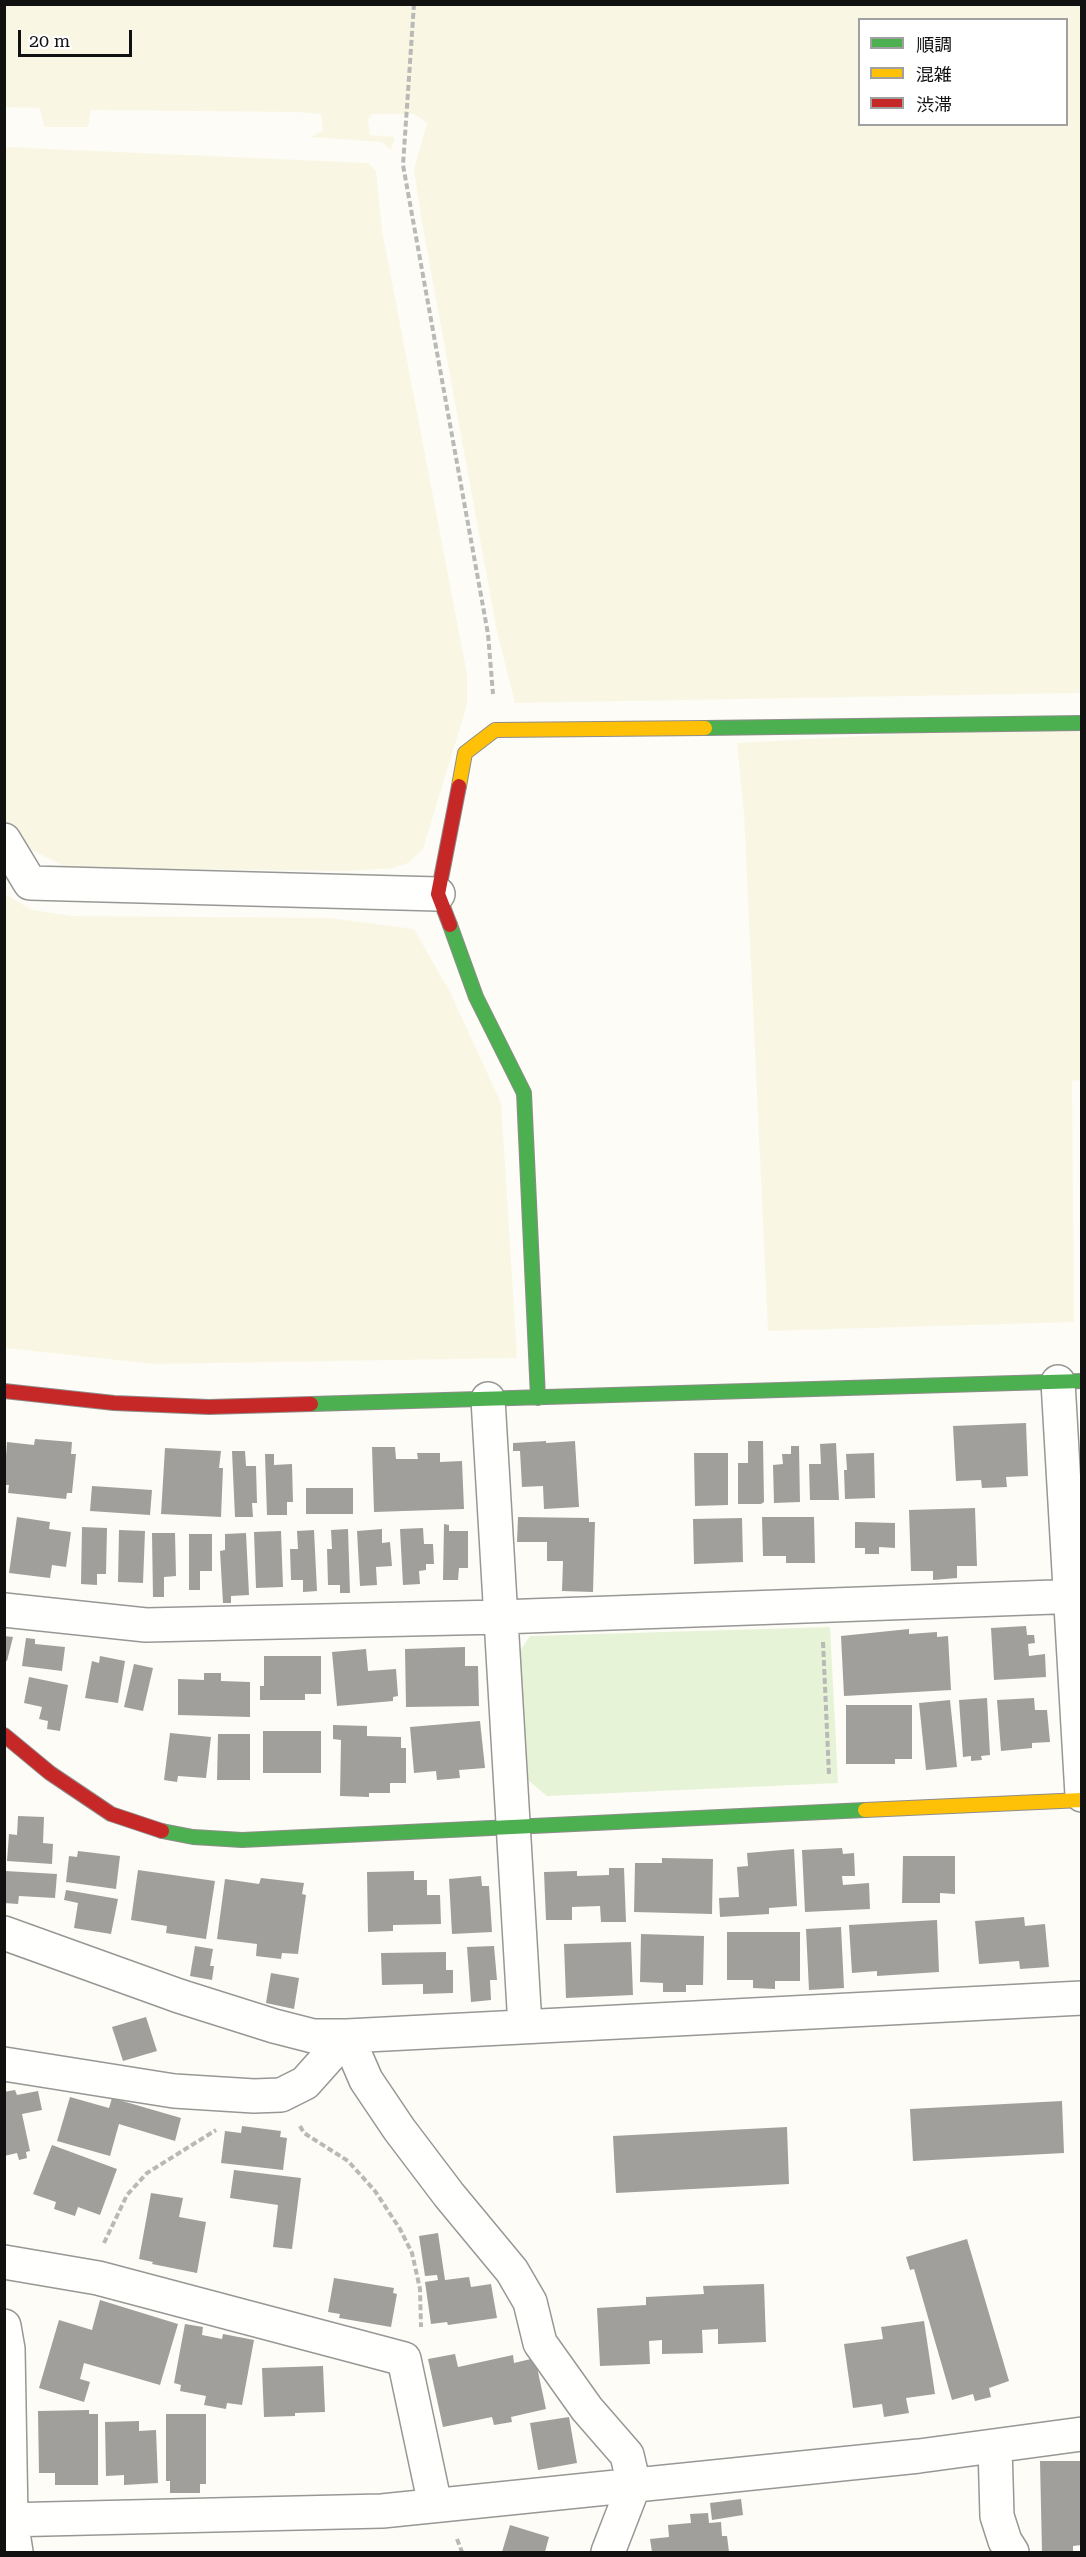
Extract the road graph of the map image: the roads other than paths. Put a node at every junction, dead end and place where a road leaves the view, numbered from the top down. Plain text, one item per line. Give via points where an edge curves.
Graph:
1 (1082, 723) edge
2 (4, 840) edge
3 (438, 894) junction
4 (1070, 1382) edge
5 (4, 1391) edge
6 (538, 1398) junction
7 (488, 1399) junction
8 (1075, 1596) edge
9 (4, 1610) edge
10 (500, 1617) junction
11 (4, 1735) edge
12 (1082, 1795) edge
13 (1082, 1800) edge
14 (513, 1827) junction
15 (4, 1933) edge
16 (1082, 1998) edge
17 (525, 2026) junction
18 (347, 2036) junction
19 (4, 2064) edge
20 (4, 2262) edge
21 (4, 2326) edge
22 (1082, 2434) edge
23 (994, 2446) junction
24 (634, 2485) junction
25 (435, 2505) junction
26 (8, 2520) edge
27 (16, 2553) edge
28 (608, 2553) edge
29 (1012, 2553) edge

1 - 3 street via 495,730 465,753
2 - 3 street via 30,883
3 - 6 street via 476,997 524,1093
4 - 6 street
4 - 8 street
5 - 7 street via 114,1403 209,1407
6 - 7 street
7 - 10 street
8 - 10 street
8 - 12 street
9 - 10 street via 146,1626
10 - 14 street
11 - 14 street via 50,1773 111,1814 149,1828 193,1837 242,1840
13 - 14 street
14 - 17 street
15 - 18 street via 274,2026 312,2036
16 - 17 street
17 - 18 street
18 - 19 street via 305,2083 281,2095 174,2091
18 - 24 street via 366,2080 399,2129 512,2271 530,2302 540,2343 627,2455
20 - 25 street via 88,2276 404,2359
21 - 26 street via 8,2349
22 - 23 street
23 - 24 street
23 - 29 street via 997,2516
24 - 25 street
24 - 28 street
25 - 26 street via 382,2511
26 - 27 street

